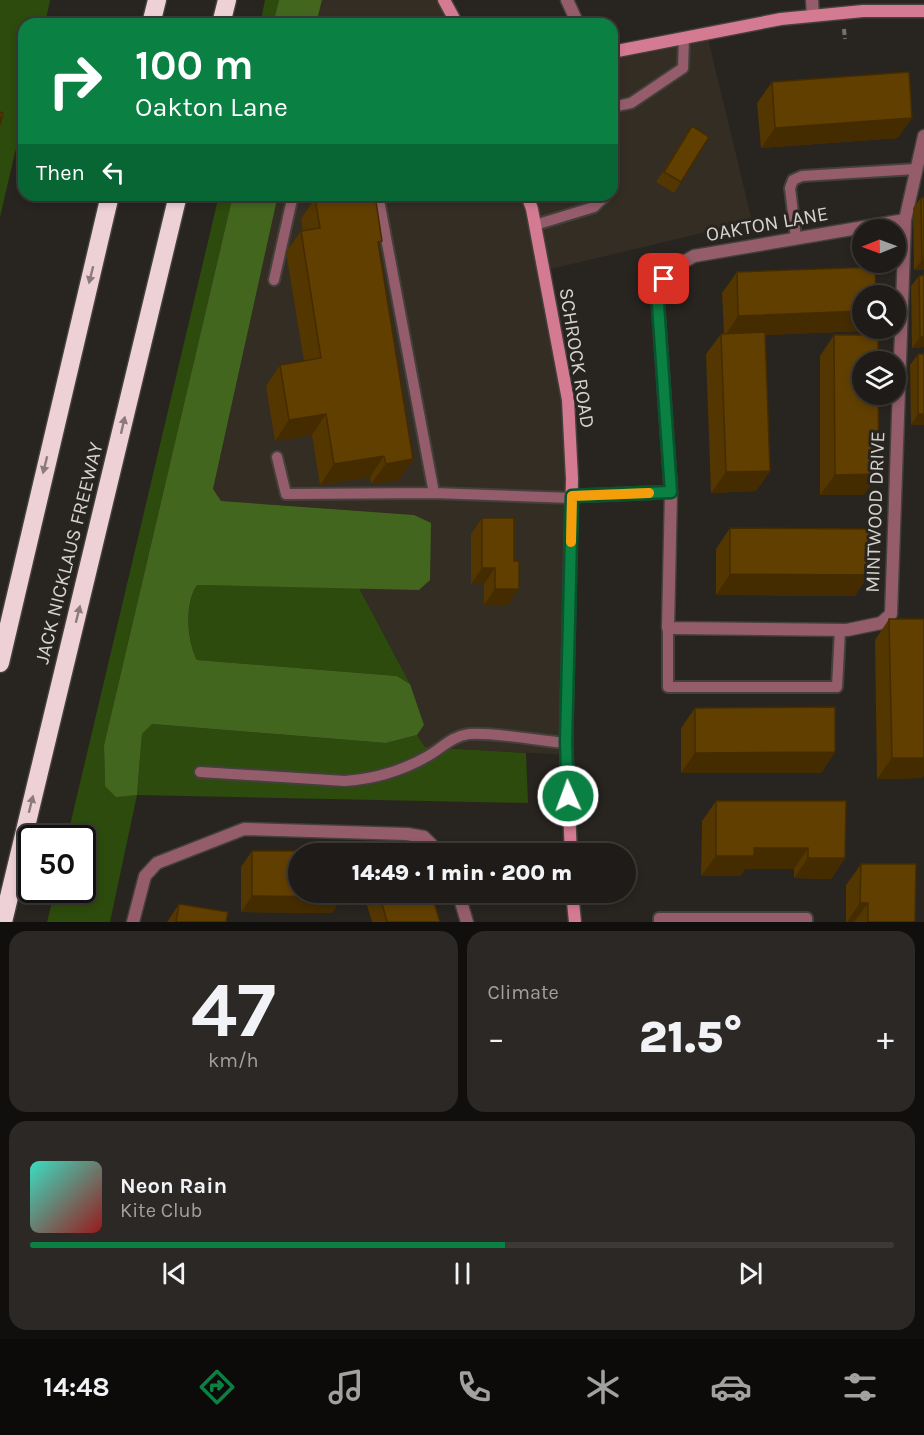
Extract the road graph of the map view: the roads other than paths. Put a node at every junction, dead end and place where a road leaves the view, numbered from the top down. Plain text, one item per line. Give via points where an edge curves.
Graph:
1 (157, 0) edge
2 (227, 0) edge
3 (444, 0) edge
4 (567, 0) edge
5 (812, 0) edge
6 (924, 11) edge
7 (813, 15) junction
8 (152, 18) edge
9 (222, 18) edge
10 (454, 18) edge
11 (575, 18) edge
12 (684, 38) junction
13 (618, 51) edge
14 (618, 106) edge
15 (924, 136) edge
16 (916, 170) junction
17 (109, 201) edge
18 (177, 201) edge
19 (292, 201) edge
20 (379, 201) edge
21 (529, 201) edge
22 (600, 201) edge
23 (905, 219) edge
24 (535, 225) junction
25 (852, 229) edge
26 (795, 238) junction
27 (903, 273) edge
28 (274, 280) dead end
29 (277, 457) dead end
30 (671, 492) junction
31 (434, 493) junction
32 (572, 497) junction
33 (668, 628) junction
34 (840, 630) junction
35 (0, 663) edge
36 (566, 743) junction
37 (200, 772) dead end
38 (430, 843) edge
39 (570, 843) edge
40 (461, 903) edge
41 (573, 903) edge
42 (3, 922) edge
43 (133, 922) edge
44 (467, 922) edge
45 (575, 922) edge
46 (659, 922) edge
47 (807, 922) edge

1 - 8 highway
2 - 9 highway
3 - 10 main road
4 - 11 street
5 - 7 street
6 - 7 main road
7 - 12 main road
12 - 13 main road
12 - 14 lane via 683,68 632,103
15 - 16 street
16 - 23 street
16 - 26 lane via 802,176 793,180 790,188
17 -> 35 highway, JACK NICKLAUS FREEWAY
42 -> 18 highway, JACK NICKLAUS FREEWAY
19 - 28 lane
20 - 31 lane
21 - 24 main road, SCHROCK ROAD
22 - 24 lane via 594,207
24 - 32 main road, SCHROCK ROAD via 568,400
25 - 26 street, OAKTON LANE
26 - 30 street, OAKTON LANE via 694,256 671,269 657,290
27 - 34 street, MINTWOOD DRIVE via 891,614 869,628
29 - 31 lane via 286,494
30 - 32 street
30 - 33 street, OAKTON LANE
31 - 32 lane
32 - 36 main road, SCHROCK ROAD
33 - 34 street, MINTWOOD DRIVE
33 - 34 lane via 668,687 837,687
36 - 37 lane via 468,734 385,776 366,780
36 - 39 main road, SCHROCK ROAD
38 - 43 street via 424,837 407,834 244,829 157,863 145,876
40 - 44 street
41 - 45 main road
46 - 47 lane via 659,918 807,918

